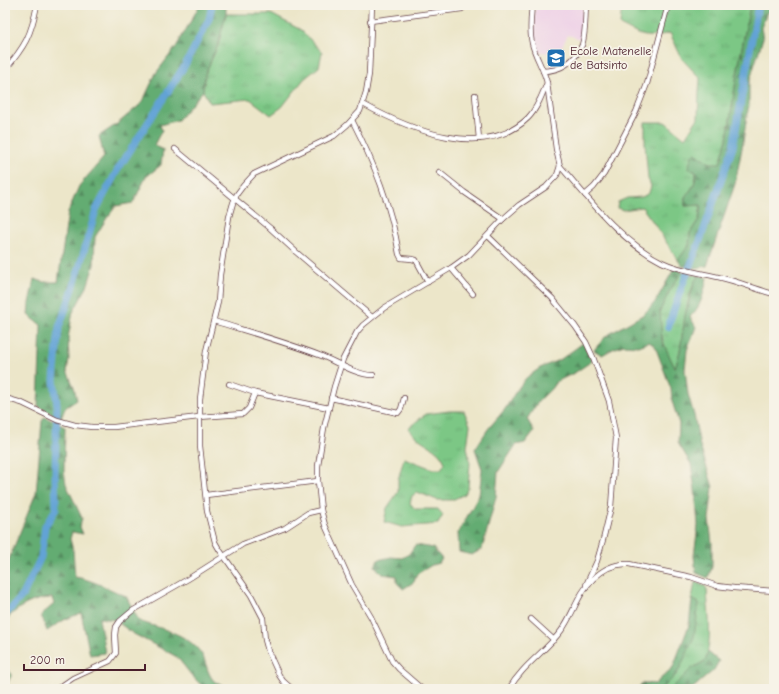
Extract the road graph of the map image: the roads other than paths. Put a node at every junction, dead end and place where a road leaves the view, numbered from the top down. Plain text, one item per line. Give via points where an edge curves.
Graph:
1 (37, 5) edge
2 (372, 5) edge
3 (532, 5) edge
4 (586, 5) edge
5 (668, 5) edge
6 (462, 9) dead end
7 (370, 21) junction
8 (5, 70) edge
9 (543, 71) junction
10 (547, 83) junction
11 (475, 95) dead end
12 (363, 104) junction
13 (352, 120) junction
14 (479, 139) junction
15 (175, 149) dead end
16 (560, 166) junction
17 (439, 172) dead end
18 (585, 195) junction
19 (234, 199) junction
20 (503, 219) junction
21 (488, 236) junction
22 (451, 268) junction
23 (428, 282) junction
24 (473, 294) dead end
25 (774, 294) edge
26 (372, 317) junction
27 (214, 322) junction
28 (341, 365) junction
29 (373, 375) dead end
30 (229, 384) dead end
31 (255, 393) junction
32 (5, 398) edge
33 (331, 398) junction
34 (404, 398) dead end
35 (329, 408) junction
36 (199, 417) junction
37 (318, 481) junction
38 (206, 495) junction
39 (321, 510) junction
40 (224, 557) junction
41 (586, 586) junction
42 (774, 591) edge
43 (531, 619) dead end
44 (554, 640) junction
45 (57, 689) edge
46 (292, 689) edge
47 (422, 689) edge
48 (509, 689) edge

1 - 8 street via 26,42
2 - 7 street
3 - 9 street via 531,42
4 - 9 street via 579,50 564,66
5 - 18 street via 649,77 636,112 604,174
6 - 7 street
7 - 12 street via 370,74
9 - 10 street
10 - 14 street via 529,117 509,131
10 - 16 street
11 - 14 street
12 - 13 street
12 - 14 street via 385,116 428,132 448,137
13 - 19 street via 322,143 254,174
13 - 23 street via 384,189 399,254 402,258 416,260
15 - 19 street
16 - 18 street
16 - 20 street via 554,180
17 - 20 street
18 - 25 street via 621,232 662,262
19 - 26 street
19 - 27 street via 225,239
20 - 21 street
21 - 22 street
21 - 41 street via 552,298 575,326 593,357 609,401 616,438 611,507 601,547
22 - 23 street
22 - 24 street
23 - 26 street
26 - 28 street via 357,332
27 - 28 street
27 - 36 street via 202,371
28 - 29 street
28 - 33 street
30 - 31 street
31 - 35 street
31 - 36 street via 243,414
32 - 36 street via 22,403 57,420 92,427 114,427
33 - 34 street via 398,413
33 - 35 street
35 - 37 street via 322,440
36 - 38 street
37 - 38 street
37 - 39 street
38 - 40 street via 211,529
39 - 40 street via 304,515 285,528 243,544
39 - 47 street via 324,524 352,585 392,661
40 - 45 street via 120,620 115,635 116,653 110,661 73,678
40 - 46 street via 251,595 263,618 268,651 283,681
41 - 42 street via 613,566 629,564 691,577 717,586
41 - 44 street
43 - 44 street
44 - 48 street via 522,671

